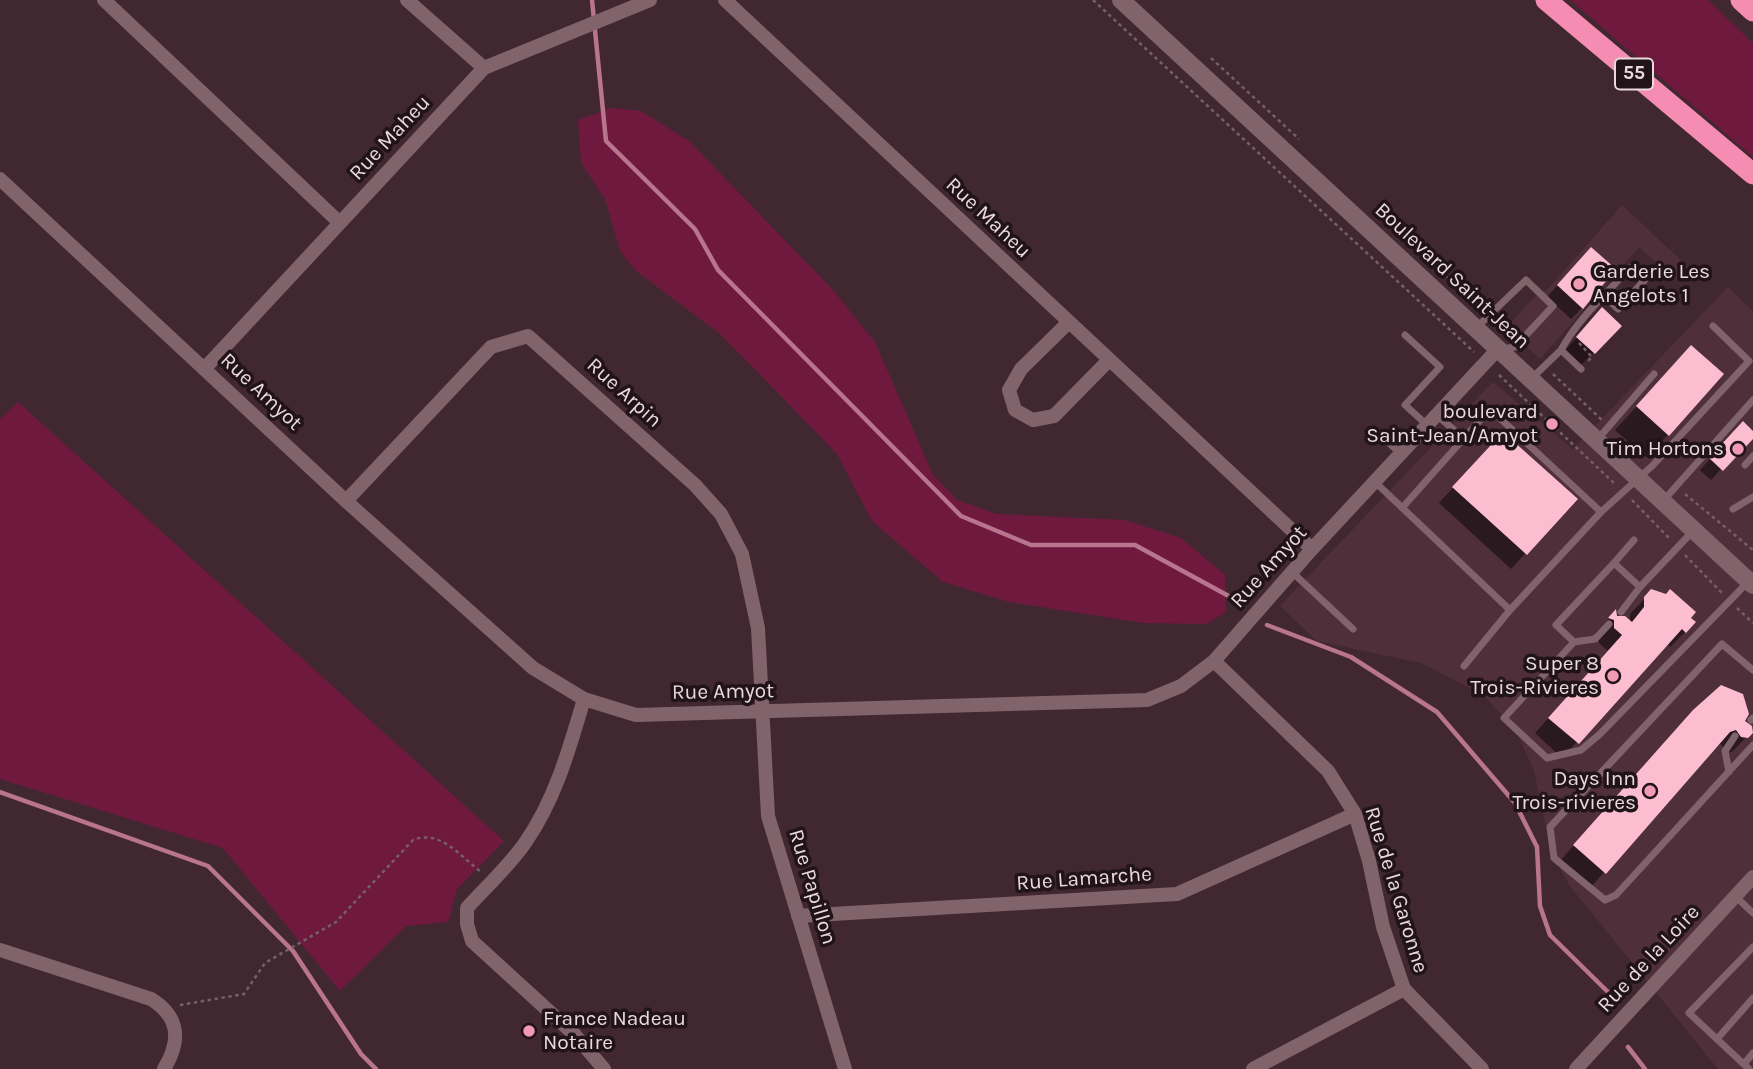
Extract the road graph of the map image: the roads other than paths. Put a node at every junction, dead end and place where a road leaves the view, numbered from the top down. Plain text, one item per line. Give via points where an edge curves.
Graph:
1 (104, 0) edge
2 (407, 0) edge
3 (650, 0) edge
4 (725, 0) edge
5 (1121, 0) edge
6 (1546, 0) edge
7 (1741, 0) edge
8 (1753, 11) edge
9 (484, 68) junction
10 (1753, 174) edge
11 (3, 186) edge
12 (340, 223) junction
13 (1604, 296) junction
14 (1068, 323) junction
15 (1713, 326) dead end
16 (1475, 329) junction
17 (1405, 335) dead end
18 (1498, 349) junction
19 (1561, 350) junction
20 (1109, 360) junction
21 (205, 368) junction
22 (1581, 369) dead end
23 (1654, 374) dead end
24 (1531, 380) junction
25 (1753, 400) edge
26 (1433, 421) junction
27 (1380, 434) dead end
28 (1463, 438) junction
29 (1597, 440) junction
30 (1402, 455) junction
31 (1753, 456) edge
32 (1745, 465) dead end
33 (1637, 478) junction
34 (1375, 482) junction
35 (1753, 497) edge
36 (346, 500) junction
37 (1662, 501) junction
38 (1402, 508) junction
39 (1733, 509) dead end
40 (1601, 512) junction
41 (1694, 531) junction
42 (1634, 540) dead end
43 (1311, 549) junction
44 (1614, 563) junction
45 (1291, 572) junction
46 (1751, 583) edge
47 (1640, 587) junction
48 (1510, 610) junction
49 (1621, 612) dead end
50 (1609, 624) dead end
51 (1353, 629) dead end
52 (1574, 642) junction
53 (1214, 661) junction
54 (1464, 666) dead end
55 (1753, 670) edge
56 (584, 699) junction
57 (765, 713) junction
58 (1735, 736) dead end
59 (1753, 745) edge
60 (1729, 772) junction
61 (1354, 814) junction
62 (1753, 877) edge
63 (1735, 896) junction
64 (1753, 913) edge
65 (798, 916) junction
66 (1753, 947) edge
67 (0, 950) edge
68 (1404, 989) junction
69 (1753, 998) edge
70 (1717, 1039) junction
71 (1753, 1053) edge
72 (1746, 1067) edge
73 (164, 1069) edge
74 (604, 1069) edge
75 (845, 1069) edge
76 (1253, 1069) edge
77 (1482, 1069) edge
78 (1576, 1069) edge

1 - 12 street
2 - 9 street
3 - 9 street, Rue Maheu
4 - 14 street, Rue Maheu
5 - 16 street, Boulevard Saint-Jean
6 - 10 highway, 55
7 - 8 highway
9 - 12 street, Rue Maheu
11 - 21 street, Rue Amyot
12 - 21 street, Rue Maheu
13 - 13 lane via 1630,268 1644,281 1618,309
13 - 19 lane
14 - 20 street, Rue Maheu
14 - 20 street via 1021,369 1009,390 1015,410 1033,420 1054,416
15 - 33 lane via 1749,361
16 - 18 street, Boulevard Saint-Jean
16 - 18 lane via 1525,280 1553,306 1515,347
17 - 26 lane via 1440,367 1405,405
18 - 24 street, Boulevard Saint-Jean
18 - 26 street, Rue Amyot
19 - 22 lane
19 - 24 lane
20 - 43 street, Rue Maheu
21 - 36 street, Rue Amyot
23 - 29 lane
24 - 29 street, Boulevard Saint-Jean
25 - 37 lane
26 - 28 lane
26 - 30 street, Rue Amyot
27 - 30 lane
28 - 38 lane
28 - 40 lane via 1490,409
29 - 33 street, Boulevard Saint-Jean
30 - 34 street, Rue Amyot
31 - 32 lane
33 - 37 street, Boulevard Saint-Jean
33 - 40 lane
34 - 38 lane
34 - 43 street, Rue Amyot
35 - 39 lane
36 - 56 street, Rue Amyot via 533,668
36 - 57 street, Rue Arpin via 491,347 528,336 695,485 721,514 742,554 758,628
37 - 41 street, Boulevard Saint-Jean
38 - 48 lane
40 - 48 lane
41 - 46 street, Boulevard Saint-Jean
41 - 47 lane
42 - 44 lane
43 - 45 street, Rue Amyot
44 - 47 lane
44 - 52 lane via 1556,625
45 - 51 lane
45 - 53 street, Rue Amyot
46 - 52 lane via 1601,734 1581,750 1547,758 1504,718
47 - 49 lane
48 - 54 lane
50 - 52 lane via 1595,639
53 - 57 street, Rue Amyot via 1181,686 1147,700
53 - 61 street, Rue de la Garonne via 1328,771
55 - 60 lane via 1722,644 1550,827 1554,858 1605,900 1616,895
56 - 57 street, Rue Amyot via 636,715
56 - 74 street via 562,772 534,827 467,908 467,924 472,941 575,1035
57 - 65 street, Rue Papillon via 768,816
58 - 60 lane via 1725,751
59 - 60 lane
61 - 65 street, Rue Lamarche via 1177,894
61 - 68 street, Rue de la Garonne
62 - 63 street, Rue de la Loire
63 - 64 lane
63 - 78 street, Rue de la Loire
65 - 75 street, Rue Papillon
66 - 70 lane via 1689,1013
67 - 73 street via 151,999 166,1009 176,1032 176,1051
68 - 76 street
68 - 77 street, Rue de la Garonne
69 - 70 lane
70 - 72 lane
71 - 72 lane

